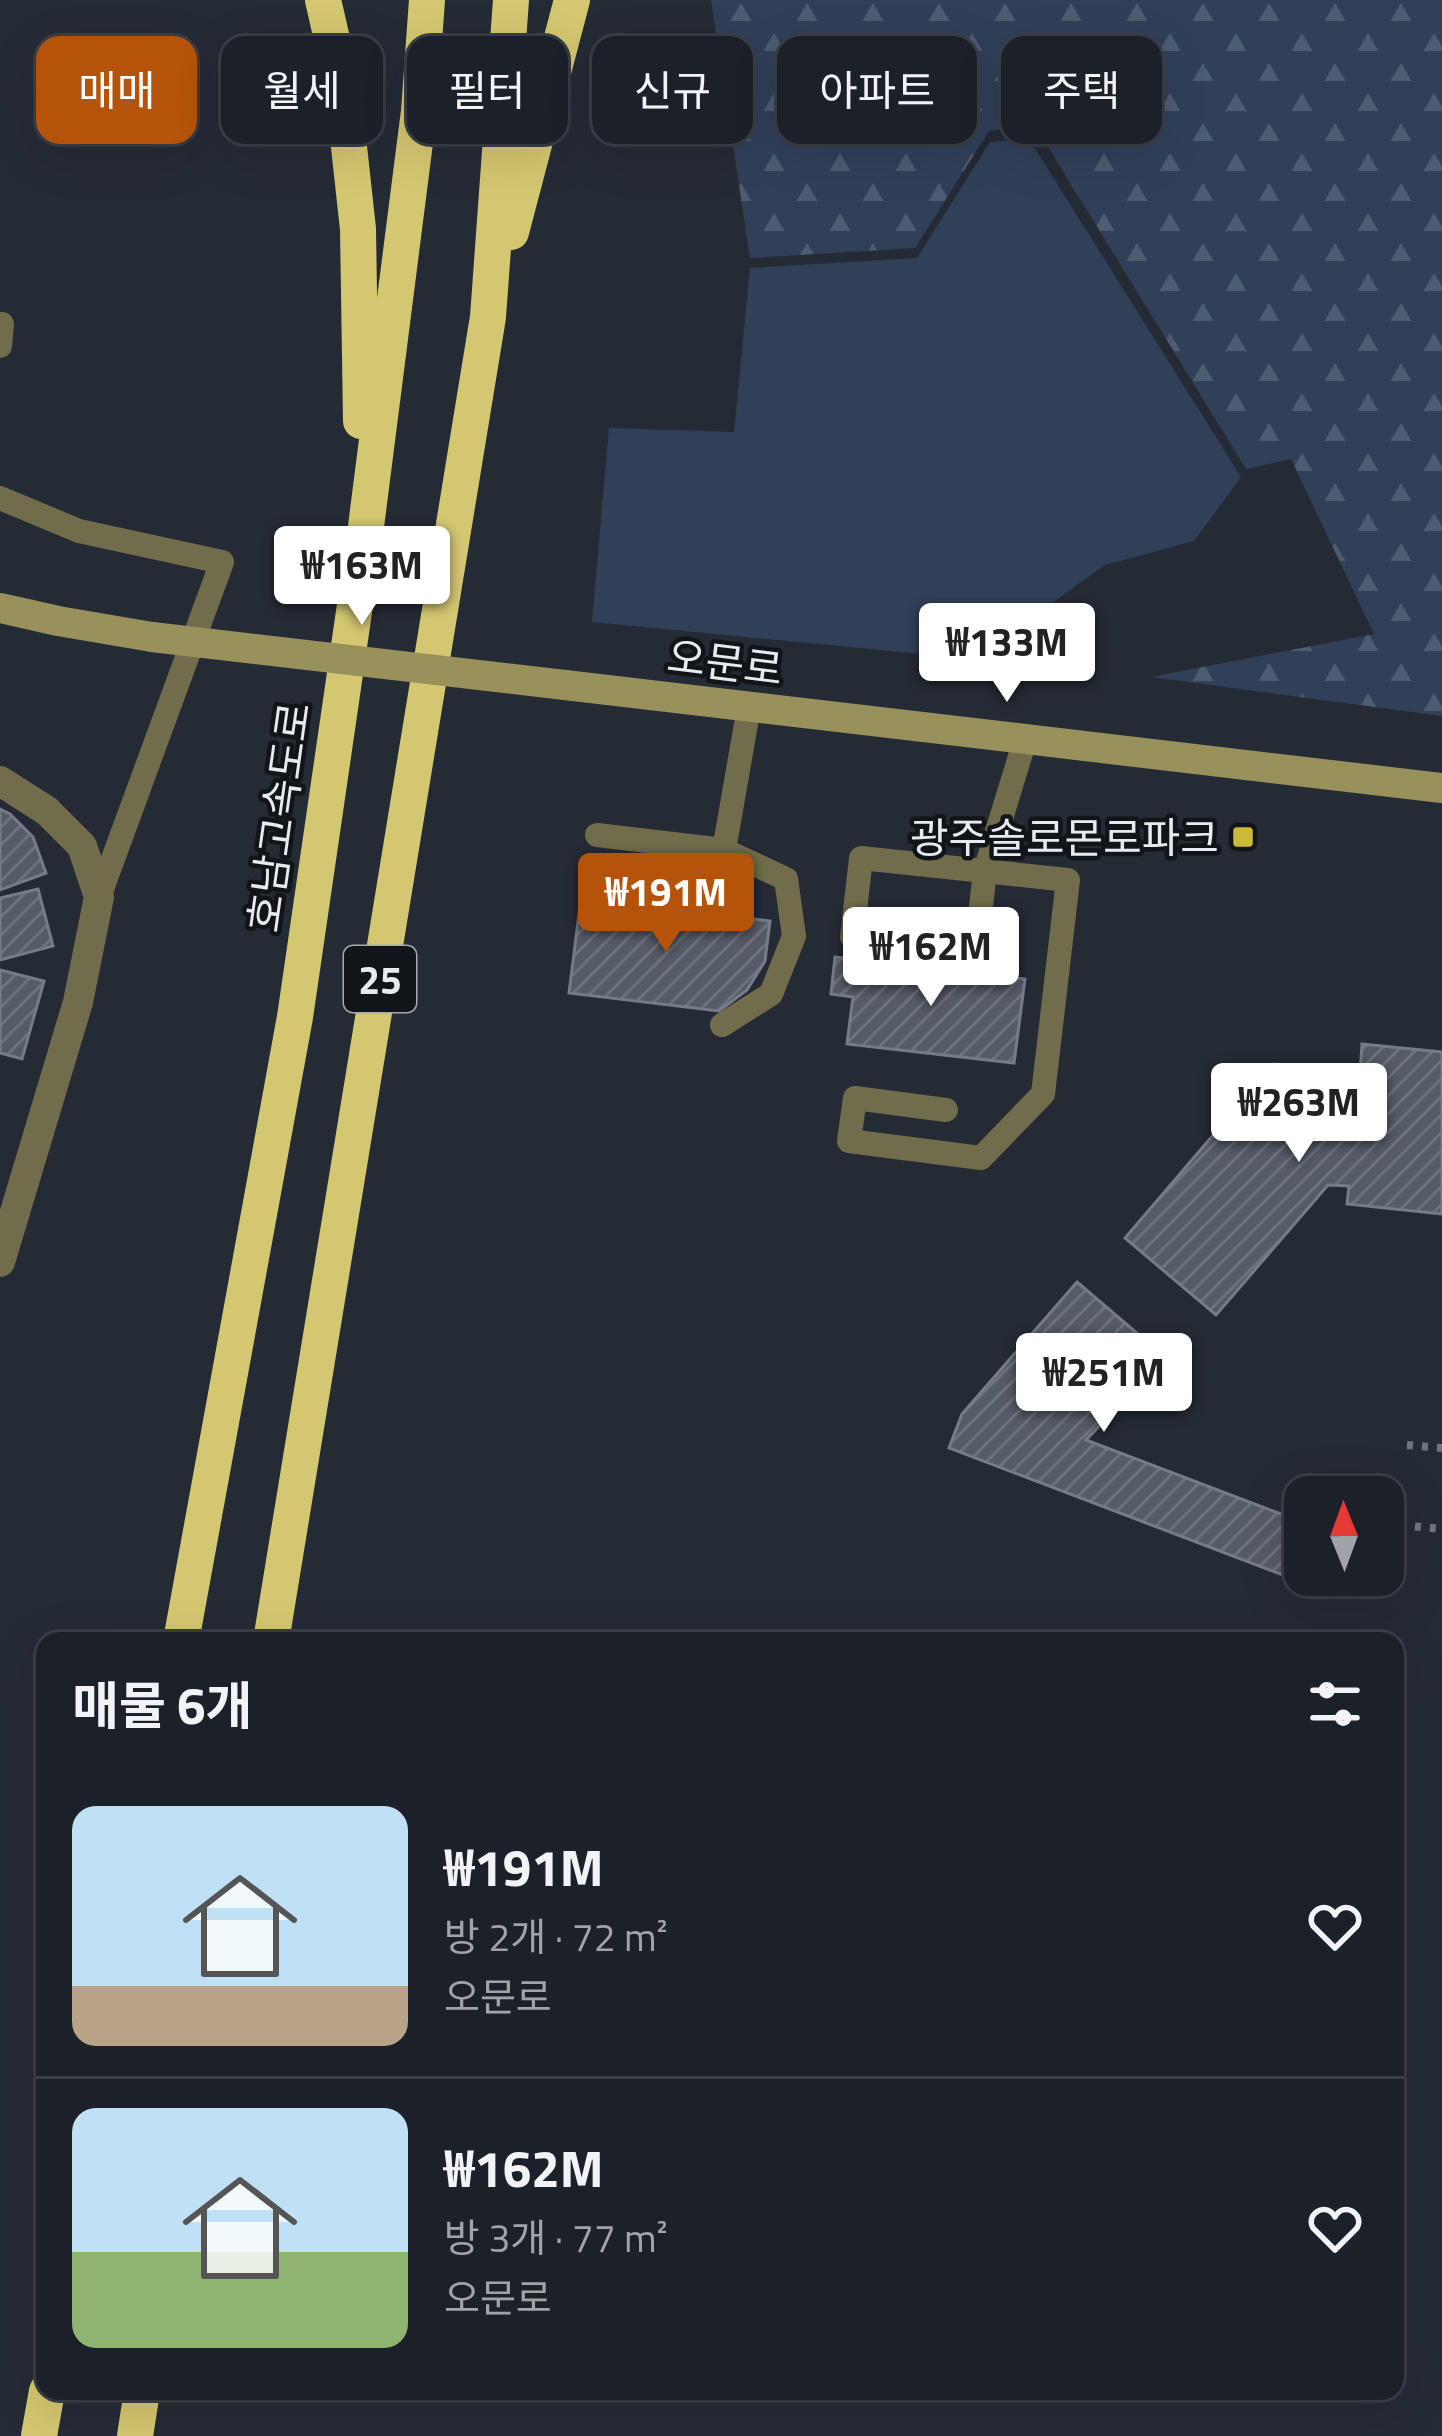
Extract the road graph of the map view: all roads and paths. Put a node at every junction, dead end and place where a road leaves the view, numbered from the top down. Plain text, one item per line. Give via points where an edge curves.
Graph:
1 (323, 0) edge
2 (427, 0) edge
3 (511, 0) edge
4 (572, 0) edge
5 (488, 316) junction
6 (2, 325) edge
7 (0, 346) edge
8 (0, 498) edge
9 (363, 550) junction
10 (0, 608) edge
11 (749, 707) junction
12 (1024, 740) junction
13 (0, 781) edge
14 (1442, 788) edge
15 (597, 835) dead end
16 (724, 850) junction
17 (985, 872) junction
18 (99, 897) junction
19 (722, 1025) dead end
20 (946, 1110) dead end
21 (0, 1262) edge
22 (1407, 1445) dead end
23 (1442, 1448) edge
24 (1404, 1525) edge
25 (1442, 1529) edge
26 (183, 1632) edge
27 (272, 1632) edge
28 (45, 2400) edge
29 (141, 2400) edge
30 (39, 2436) edge
31 (135, 2436) edge

1 - 9 highway via 342,82 358,229
2 - 9 highway, 호남고속도로 / 25
3 - 5 highway, 25
4 - 5 highway
5 - 27 highway, 25
6 - 7 lane
8 - 18 lane via 80,531 221,562
9 - 26 highway, 호남고속도로 / 25 via 295,1017
10 - 11 main road, 오문로, bridge via 152,637
11 - 12 main road, 오문로
11 - 16 lane
12 - 14 main road, 오문로
12 - 17 lane
13 - 18 street via 82,846
15 - 16 lane
16 - 19 lane via 787,879 794,936 771,994
17 - 17 lane via 976,951 852,937 861,857
17 - 20 lane via 1067,880 1043,1094 981,1158 849,1141 854,1098
18 - 21 street via 78,1002
22 - 23 path
24 - 25 path
28 - 30 highway
29 - 31 highway

